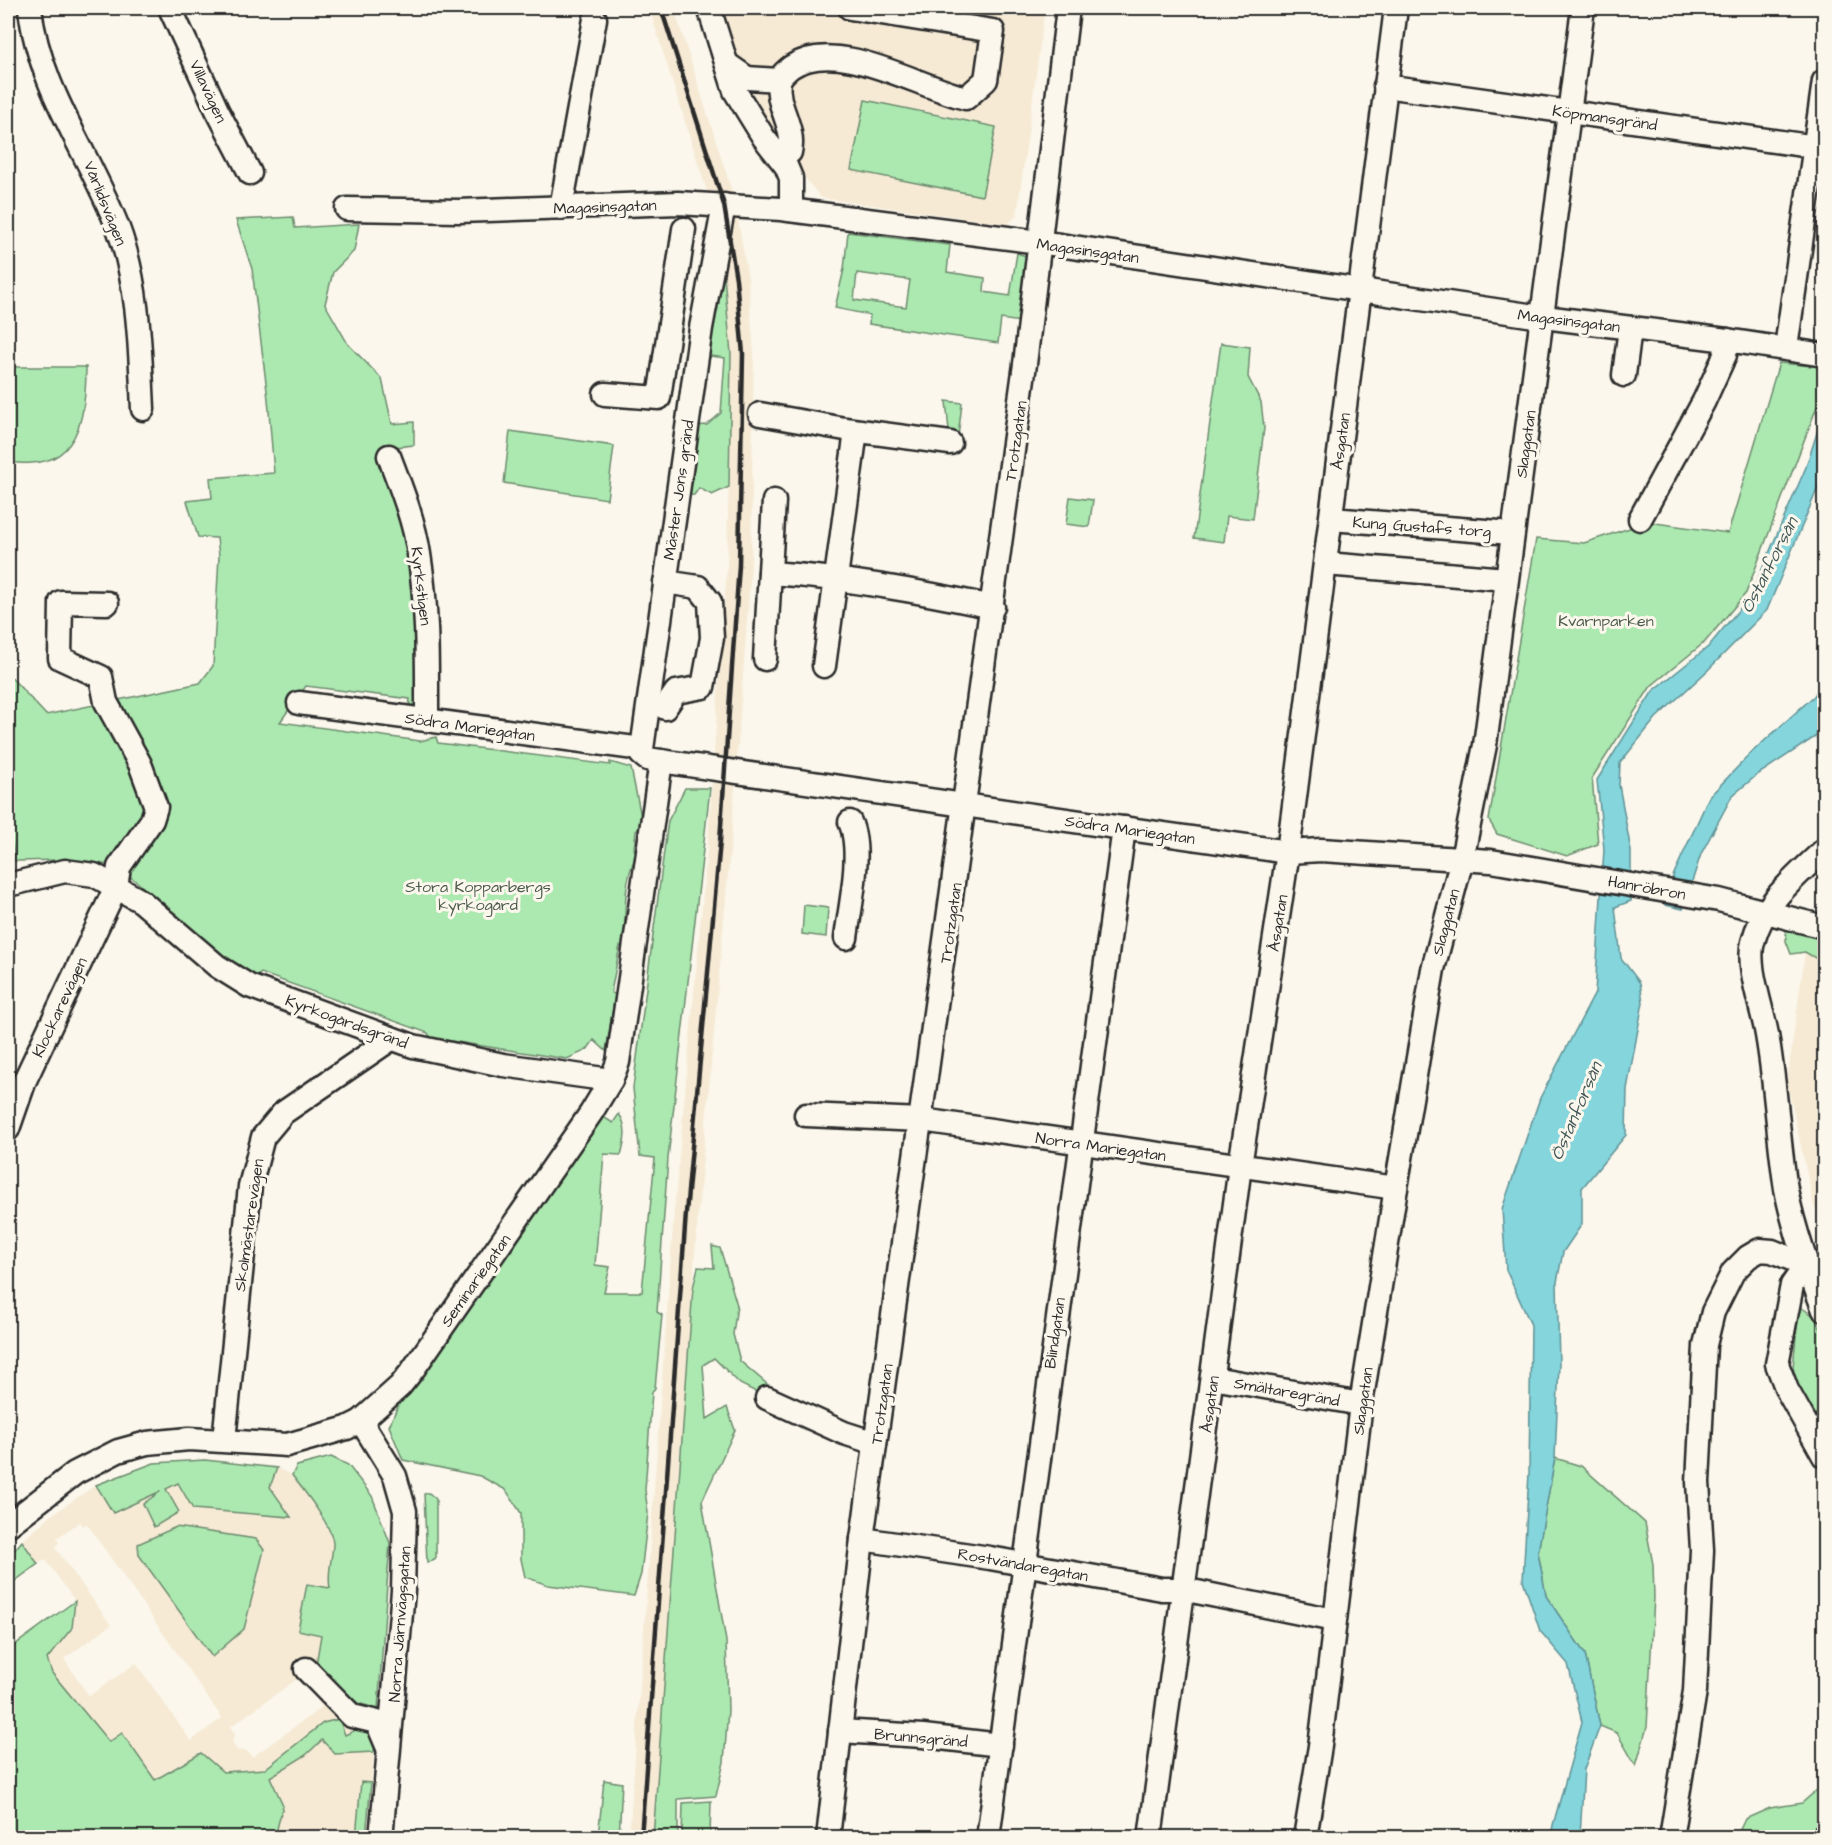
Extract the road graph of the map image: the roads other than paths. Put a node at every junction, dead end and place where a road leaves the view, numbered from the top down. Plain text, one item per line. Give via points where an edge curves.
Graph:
1 (30, 8) edge
2 (170, 8) edge
3 (709, 8) edge
4 (850, 8) edge
5 (1068, 8) edge
6 (1396, 8) edge
7 (1583, 8) edge
8 (595, 18) dead end
9 (727, 64) junction
10 (779, 80) junction
11 (1824, 81) edge
12 (1385, 86) junction
13 (1569, 112) junction
14 (1819, 147) edge
15 (790, 152) dead end
16 (250, 173) dead end
17 (724, 205) junction
18 (561, 208) junction
19 (347, 209) dead end
20 (791, 210) junction
21 (684, 229) dead end
22 (1039, 242) junction
23 (1358, 290) junction
24 (1542, 317) junction
25 (1630, 327) junction
26 (1728, 340) junction
27 (1786, 348) junction
28 (1824, 355) edge
29 (1624, 375) dead end
30 (605, 394) dead end
31 (143, 409) dead end
32 (760, 414) dead end
33 (856, 431) junction
34 (950, 443) dead end
35 (389, 456) dead end
36 (774, 501) dead end
37 (1331, 519) junction
38 (1640, 519) dead end
39 (1511, 538) junction
40 (1326, 564) junction
41 (770, 573) junction
42 (836, 578) junction
43 (1506, 579) junction
44 (665, 582) junction
45 (106, 603) dead end
46 (993, 607) junction
47 (765, 659) dead end
48 (824, 666) dead end
49 (299, 703) dead end
50 (665, 708) dead end
51 (427, 720) junction
52 (642, 749) junction
53 (661, 761) junction
54 (966, 804) junction
55 (850, 822) dead end
56 (1124, 828) junction
57 (1824, 850) edge
58 (1288, 852) junction
59 (1462, 859) junction
60 (1600, 879) joint
61 (8, 885) edge
62 (116, 887) junction
63 (1764, 913) junction
64 (1824, 927) edge
65 (846, 938) dead end
66 (391, 1039) junction
67 (611, 1080) junction
68 (806, 1115) dead end
69 (922, 1120) junction
70 (8, 1129) edge
71 (1081, 1143) junction
72 (1240, 1166) junction
73 (1396, 1188) junction
74 (1806, 1264) junction
75 (1824, 1310) edge
76 (1213, 1378) junction
77 (767, 1398) dead end
78 (1361, 1404) junction
79 (361, 1421) junction
80 (224, 1440) junction
81 (875, 1443) junction
82 (1824, 1456) edge
83 (8, 1525) edge
84 (862, 1539) junction
85 (1023, 1563) junction
86 (1191, 1590) junction
87 (1334, 1620) junction
88 (306, 1670) dead end
89 (840, 1731) junction
90 (1001, 1745) junction
91 (388, 1750) junction
92 (381, 1838) edge
93 (828, 1838) edge
94 (988, 1838) edge
95 (1150, 1838) edge
96 (1305, 1838) edge
97 (1671, 1838) edge

1 - 31 street, Vårlidsvägen via 40,58 124,246 140,348
2 - 16 street, Villavägen
3 - 9 street
4 - 10 street via 993,32 986,80 966,98 881,67 829,58 794,65
5 - 22 street, Trotzgatan
6 - 12 street, Åsgatan
7 - 13 street, Slaggatan
8 - 18 street
9 - 10 street via 747,78
9 - 20 street via 735,91 786,166 791,178
10 - 15 street via 780,102 792,138
11 - 14 street
12 - 13 street, Köpmansgränd
12 - 23 street, Åsgatan
13 - 14 street, Köpmansgränd
13 - 24 street, Slaggatan
14 - 27 street
17 - 18 street, Magasinsgatan
17 - 20 street, Magasinsgatan
17 - 44 street, Mäster Jons gränd via 701,328
18 - 19 street, Magasinsgatan
20 - 22 street, Magasinsgatan
21 - 30 street via 659,398
22 - 23 street, Magasinsgatan
22 - 46 street, Trotzgatan
23 - 24 street, Magasinsgatan
23 - 37 street, Åsgatan
24 - 25 street, Magasinsgatan
24 - 39 street, Slaggatan
25 - 26 street, Magasinsgatan
25 - 29 street
26 - 27 street, Magasinsgatan
26 - 38 street via 1704,401
27 - 28 street, Magasinsgatan
32 - 33 street
33 - 34 street
33 - 42 street
35 - 51 street, Kyrkstigen via 419,553 428,634
36 - 41 street
37 - 39 street, Kung Gustafs torg
37 - 40 street, Åsgatan
39 - 43 street, Slaggatan
40 - 43 street
40 - 58 street, Åsgatan
41 - 42 street
41 - 47 street
42 - 46 street
42 - 48 street
43 - 59 street, Slaggatan via 1485,745
44 - 50 street via 698,587 710,602 712,638 703,687 676,692
44 - 52 street, Mäster Jons gränd
45 - 62 street, Klockarevägen via 61,602 60,658 101,677 106,702 140,764 156,807 153,820 119,867
46 - 54 street, Trotzgatan
49 - 51 street, Södra Mariegatan
51 - 52 street, Södra Mariegatan
52 - 53 street via 641,754 647,759
53 - 54 street, Södra Mariegatan
53 - 67 street, Seminariegatan via 618,1062
54 - 56 street, Södra Mariegatan
54 - 69 street, Trotzgatan
55 - 65 street via 855,832 855,848
56 - 58 street, Södra Mariegatan
56 - 71 street, Blindgatan
57 - 63 street via 1784,887
58 - 59 street, Södra Mariegatan via 1313,850
58 - 72 street, Åsgatan
59 - 60 street, Södra Mariegatan
59 - 73 street, Slaggatan via 1433,969
60 - 63 street, Hanröbron
61 - 62 street, Kyrkogårdsgränd via 65,871 94,874
62 - 66 street, Kyrkogårdsgränd via 160,916 235,978
62 - 70 street, Klockarevägen via 25,1080
63 - 64 street
63 - 74 street via 1752,943 1752,962 1767,1035 1786,1189
66 - 67 street, Kyrkogårdsgränd via 504,1065
66 - 80 street, Skolmästarevägen via 283,1113 263,1137 250,1186
67 - 79 street, Seminariegatan via 412,1371
68 - 69 street, Norra Mariegatan
69 - 71 street, Norra Mariegatan
69 - 81 street, Trotzgatan
71 - 72 street, Norra Mariegatan
71 - 85 street, Blindgatan
72 - 73 street, Norra Mariegatan
72 - 76 street, Åsgatan
73 - 78 street, Slaggatan
74 - 75 street
74 - 82 street via 1792,1286 1778,1364 1787,1390
74 - 97 street via 1772,1251 1760,1250 1748,1257 1733,1272 1713,1312 1705,1344 1698,1482 1702,1550 1695,1691
76 - 78 street, Smältaregränd
76 - 86 street, Åsgatan
77 - 81 street
78 - 87 street, Slaggatan
79 - 80 street, Seminariegatan via 340,1431 287,1445
79 - 91 street, Norra Järnvägsgatan via 395,1476 405,1511 403,1591
80 - 83 street, Seminariegatan via 166,1440 118,1451 75,1473
81 - 84 street, Trotzgatan
84 - 85 street, Rostvändaregatan
84 - 89 street, Trotzgatan
85 - 86 street, Rostvändaregatan
85 - 90 street, Blindgatan
86 - 87 street, Rostvändaregatan
86 - 95 street, Åsgatan
87 - 96 street, Slaggatan
88 - 91 street via 352,1716 377,1722
89 - 90 street, Brunnsgränd
89 - 93 street, Trotzgatan
90 - 94 street, Blindgatan
91 - 92 street, Norra Järnvägsgatan

